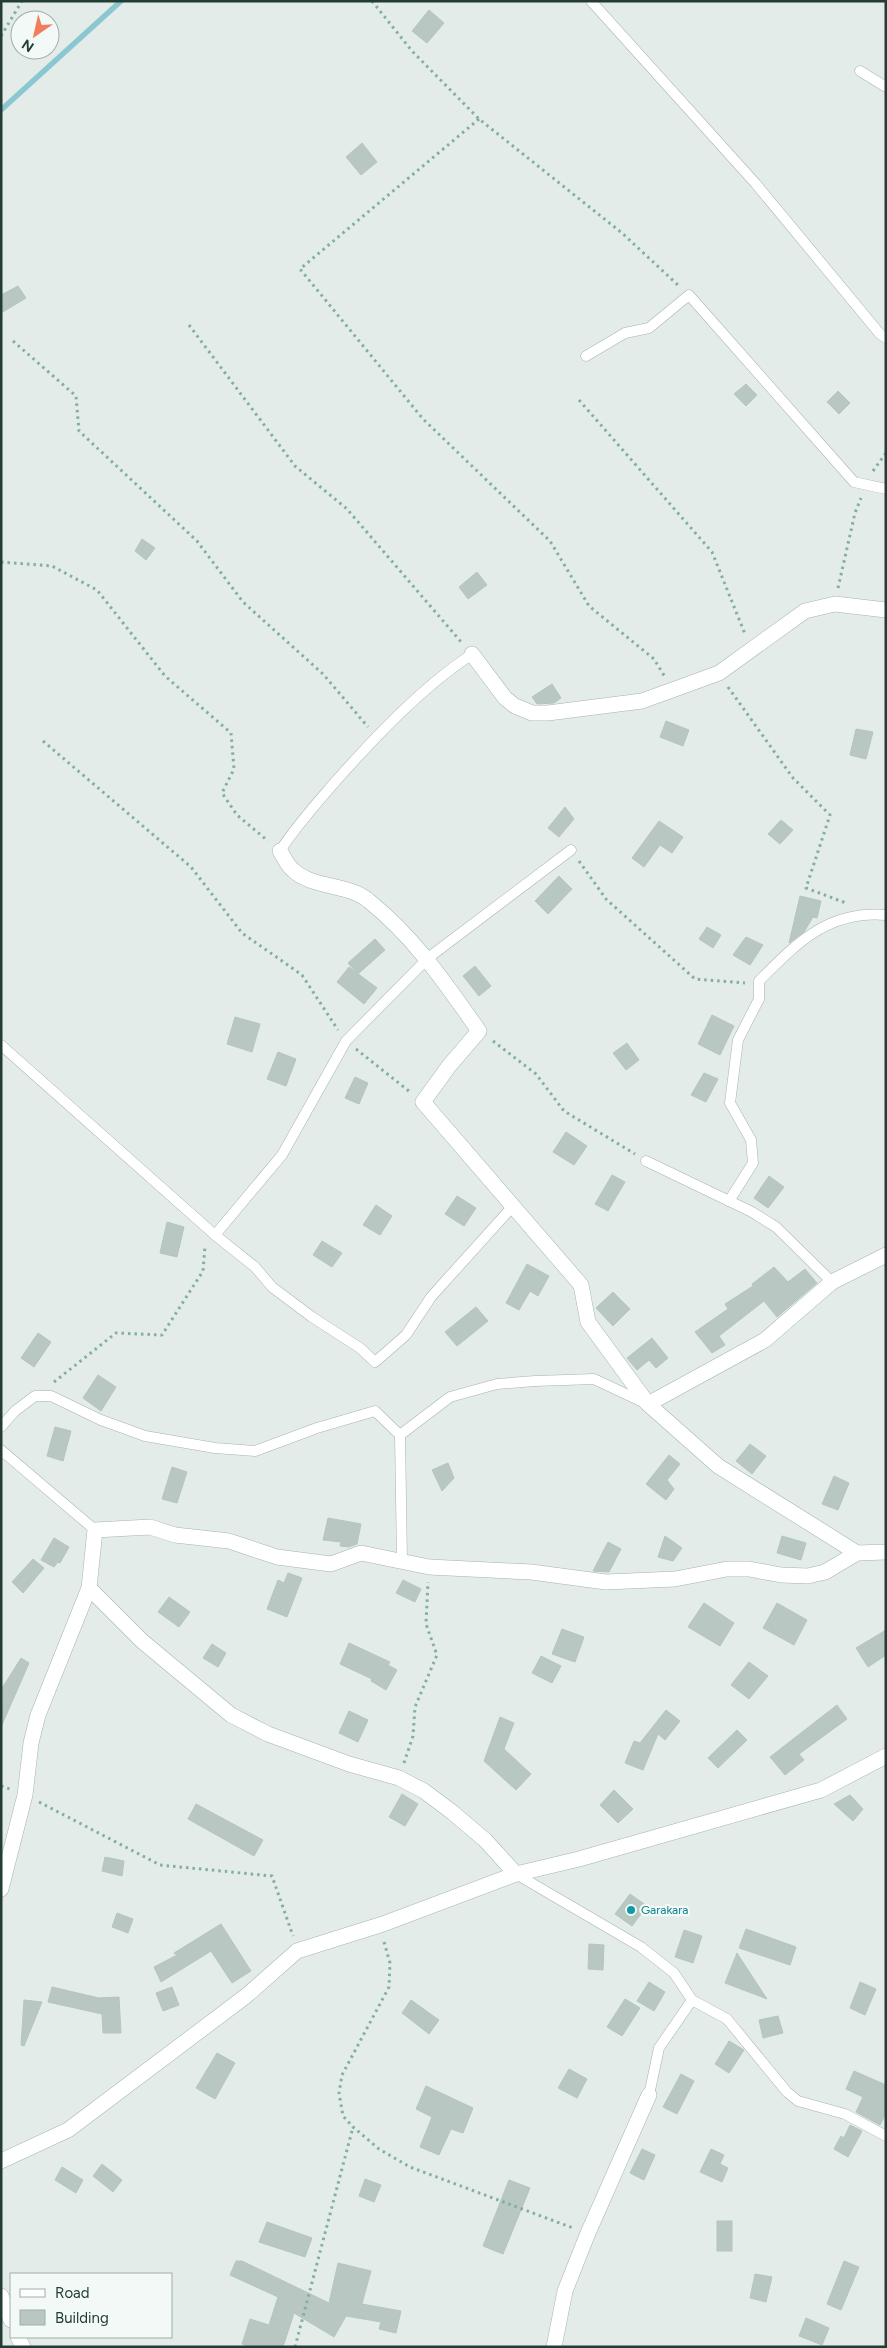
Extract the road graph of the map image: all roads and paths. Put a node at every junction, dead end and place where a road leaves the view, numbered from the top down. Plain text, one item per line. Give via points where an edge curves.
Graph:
1 (22, 1) edge
2 (372, 1) edge
3 (591, 1) edge
4 (1, 36) edge
5 (860, 71) dead end
6 (886, 86) edge
7 (479, 119) junction
8 (688, 295) junction
9 (189, 324) dead end
10 (886, 338) edge
11 (13, 341) dead end
12 (586, 356) dead end
13 (579, 400) dead end
14 (886, 454) edge
15 (867, 485) junction
16 (886, 489) edge
17 (1, 562) edge
18 (835, 604) junction
19 (886, 610) edge
20 (751, 648) junction
21 (472, 654) junction
22 (719, 673) junction
23 (672, 690) junction
24 (376, 737) junction
25 (43, 741) dead end
26 (571, 850) joint
27 (280, 851) junction
28 (886, 915) edge
29 (846, 917) junction
30 (428, 958) junction
31 (760, 980) junction
32 (479, 1031) junction
33 (346, 1041) junction
34 (1, 1045) edge
35 (423, 1102) junction
36 (646, 1161) joint
37 (728, 1201) junction
38 (513, 1206) junction
39 (215, 1235) junction
40 (886, 1255) edge
41 (832, 1282) junction
42 (51, 1396) junction
43 (648, 1404) junction
44 (1, 1427) edge
45 (400, 1435) junction
46 (3, 1455) edge
47 (95, 1530) junction
48 (886, 1552) edge
49 (857, 1553) junction
50 (402, 1561) junction
51 (429, 1567) junction
52 (89, 1588) junction
53 (886, 1756) edge
54 (399, 1778) junction
55 (25, 1795) junction
56 (516, 1874) junction
57 (1, 1889) edge
58 (382, 1924) junction
59 (297, 1951) junction
60 (692, 2000) junction
61 (649, 2095) joint
62 (353, 2127) junction
63 (886, 2136) edge
64 (1, 2161) edge
65 (588, 2233) junction
66 (1, 2296) edge
67 (10, 2318) edge
68 (295, 2347) edge
69 (554, 2347) edge

1 - 4 path
2 - 7 path via 412,51
3 - 10 lane via 756,184
5 - 6 lane
7 - 8 path via 622,233
7 - 23 path via 300,269 423,419 550,541 589,606 654,659
8 - 12 lane via 649,328 625,333
8 - 15 lane via 854,482
9 - 21 path via 295,466 347,509
11 - 24 path via 76,396 79,431 196,541 243,602 323,674
13 - 20 path via 712,552
14 - 15 path
15 - 16 lane
15 - 18 path via 855,513
17 - 27 path via 52,566 97,590 165,676 231,733 234,769 222,793 237,815
18 - 19 street
18 - 20 street via 805,610
20 - 22 street
21 - 23 street via 505,698 532,713 642,701
21 - 24 lane via 445,672
22 - 23 street
22 - 29 path via 793,778 830,815 806,888 851,905
24 - 27 lane via 321,797
25 - 33 path via 192,867 242,933 302,975
26 - 30 lane
26 - 31 path via 606,899 695,979 755,983
27 - 30 street via 289,866 300,875 356,892 369,900
28 - 29 lane
29 - 31 lane via 803,940
30 - 32 street
30 - 33 lane
31 - 37 lane via 759,999 738,1040 730,1104 751,1140 753,1163
32 - 35 street
32 - 36 path via 536,1074 564,1111
33 - 35 path
33 - 39 lane via 282,1156
34 - 39 lane
35 - 38 street
36 - 37 lane
37 - 41 lane via 776,1227
38 - 39 lane via 431,1297 406,1335 375,1362 272,1287 255,1267
38 - 43 street via 581,1286 588,1322
39 - 42 path via 204,1247 203,1271 162,1335 116,1333 52,1384
40 - 41 street
41 - 43 street via 765,1340
42 - 44 lane via 34,1396
42 - 45 lane via 101,1420 145,1436 215,1448 255,1451 375,1411
43 - 45 lane via 594,1380 497,1384 450,1398
43 - 49 street via 718,1466
45 - 50 lane
46 - 47 lane
47 - 50 street via 150,1527 175,1534 229,1541 278,1557 331,1564 361,1553
47 - 52 street
48 - 49 street
49 - 51 street via 825,1572 808,1576 727,1569 675,1579 606,1582 531,1572
50 - 51 street
51 - 54 path via 426,1624 437,1655 415,1707 413,1736
52 - 54 street via 142,1641 231,1714 268,1734 310,1750
52 - 55 street via 38,1715
53 - 56 street via 821,1790
54 - 56 street via 424,1791 452,1812 485,1840
55 - 57 street
55 - 59 path via 160,1864 272,1876
56 - 58 street
56 - 60 lane via 641,1947 674,1973
58 - 59 street
58 - 62 path via 390,1963 389,1987 342,2075 339,2094 343,2116
59 - 64 street via 246,1996 68,2130
60 - 61 lane via 659,2048
60 - 63 lane via 727,2019 798,2101 845,2114
61 - 65 street
62 - 65 path via 410,2167
62 - 68 path
65 - 69 street via 565,2291
66 - 67 street

